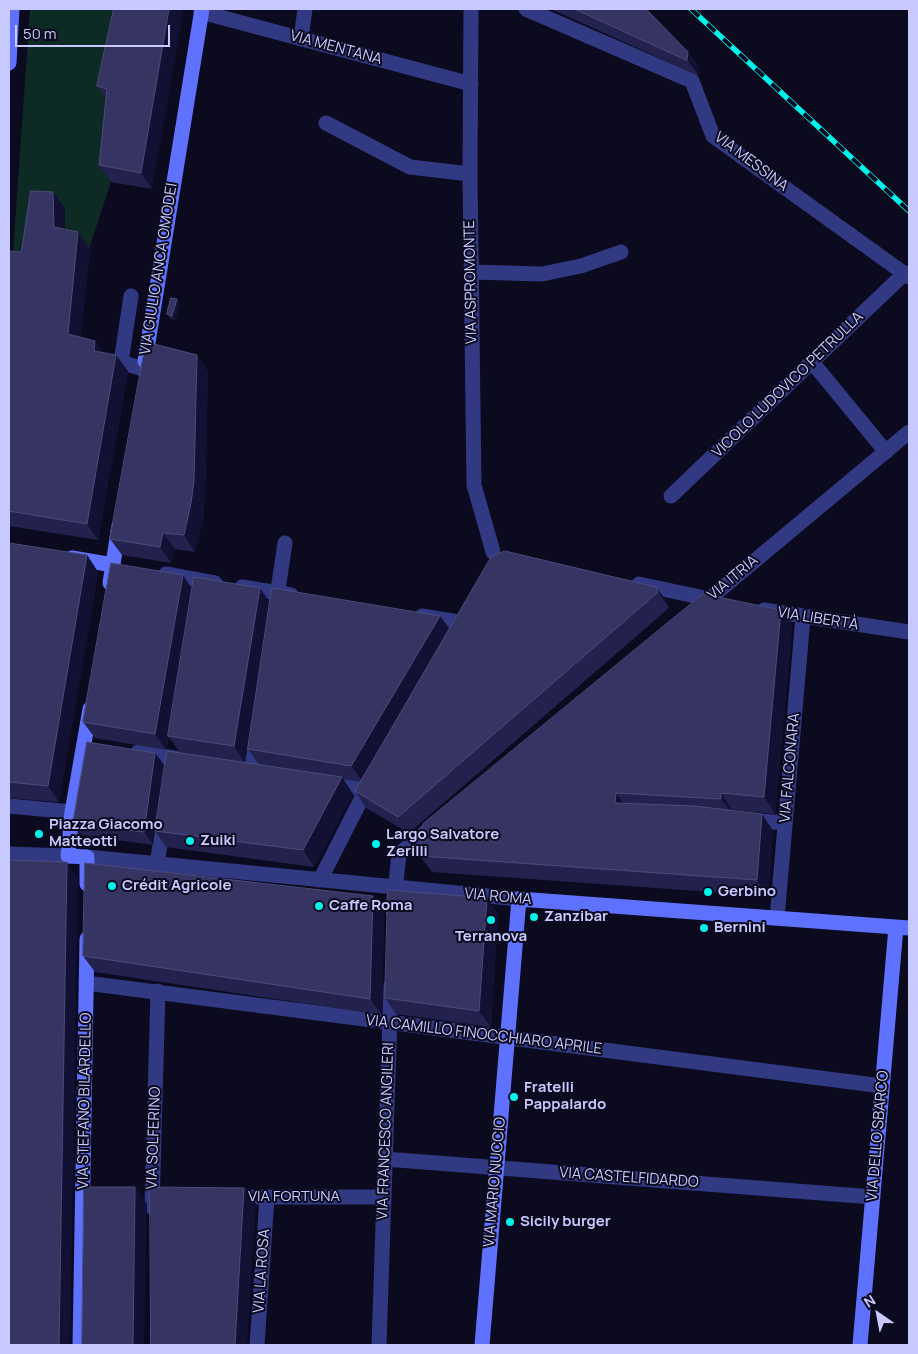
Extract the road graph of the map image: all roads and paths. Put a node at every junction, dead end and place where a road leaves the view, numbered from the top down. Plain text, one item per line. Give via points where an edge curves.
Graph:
1 (12, 9) edge
2 (305, 9) edge
3 (471, 9) edge
4 (526, 9) edge
5 (201, 10) edge
6 (10, 26) edge
7 (301, 39) junction
8 (9, 63) edge
9 (471, 84) junction
10 (326, 122) dead end
11 (470, 174) junction
12 (620, 252) dead end
13 (471, 272) junction
14 (907, 275) edge
15 (131, 296) dead end
16 (812, 362) junction
17 (144, 369) junction
18 (140, 388) edge
19 (909, 432) edge
20 (886, 452) junction
21 (671, 496) dead end
22 (122, 506) edge
23 (285, 543) dead end
24 (56, 556) edge
25 (112, 565) junction
26 (131, 568) edge
27 (486, 570) edge
28 (149, 571) edge
29 (620, 580) edge
30 (203, 581) junction
31 (108, 593) edge
32 (278, 593) junction
33 (307, 597) edge
34 (708, 599) junction
35 (200, 600) edge
36 (727, 603) edge
37 (472, 605) edge
38 (746, 606) edge
39 (406, 613) edge
40 (803, 617) junction
41 (685, 618) edge
42 (274, 621) edge
43 (464, 623) junction
44 (909, 632) edge
45 (455, 639) edge
46 (92, 697) edge
47 (258, 724) edge
48 (177, 738) edge
49 (85, 744) junction
50 (103, 747) edge
51 (120, 750) edge
52 (174, 758) junction
53 (203, 763) edge
54 (376, 773) edge
55 (270, 774) edge
56 (171, 778) edge
57 (318, 782) edge
58 (366, 789) junction
59 (9, 806) edge
60 (166, 807) edge
61 (72, 812) junction
62 (448, 814) edge
63 (745, 820) edge
64 (785, 823) junction
65 (9, 854) edge
66 (68, 856) junction
67 (87, 857) junction
68 (157, 864) junction
69 (320, 880) junction
70 (394, 887) junction
71 (87, 898) edge
72 (519, 899) junction
73 (777, 918) junction
74 (87, 926) edge
75 (393, 926) edge
76 (903, 928) edge
77 (392, 974) edge
78 (86, 984) junction
79 (158, 991) junction
80 (390, 1022) junction
81 (508, 1038) junction
82 (882, 1086) junction
83 (385, 1160) junction
84 (497, 1168) junction
85 (147, 1197) junction
86 (171, 1197) edge
87 (219, 1197) edge
88 (267, 1197) junction
89 (384, 1197) junction
90 (873, 1197) junction
91 (152, 1227) edge
92 (80, 1345) edge
93 (257, 1345) edge
94 (379, 1345) edge
95 (482, 1345) edge
96 (860, 1345) edge

1 - 6 street
2 - 7 street
3 - 9 street, VIA ASPROMONTE
4 - 14 street, VIA MESSINA via 692,82 713,136
5 - 7 street, VIA MENTANA
5 - 17 street, VIA GIULIO ANCA OMODEI
6 - 8 street
7 - 9 street, VIA MENTANA
9 - 11 street, VIA ASPROMONTE
10 - 11 street via 410,167
11 - 13 street, VIA ASPROMONTE
12 - 13 street via 581,266 542,274
13 - 27 street, VIA ASPROMONTE via 474,485 498,553
14 - 16 street, VICOLO LUDOVICO PETRULLA
15 - 17 street via 121,362
16 - 20 street
16 - 21 street, VICOLO LUDOVICO PETRULLA
17 - 18 street, VIA GIULIO ANCA OMODEI
19 - 20 street, VIA ITRIA
20 - 34 street, VIA ITRIA
22 - 25 street
23 - 32 street
24 - 25 street
25 - 26 street
25 - 31 street
28 - 30 street
29 - 34 street
30 - 32 street
30 - 35 street
32 - 33 street
32 - 42 street
34 - 36 street
34 - 41 street, VIA ITRIA
37 - 43 street
38 - 40 street, VIA LIBERTÀ
39 - 43 street
40 - 44 street, VIA LIBERTÀ
40 - 64 street, VIA FALCONARA
43 - 45 street
46 - 49 street
47 - 55 street via 246,770
48 - 52 street
49 - 50 street
49 - 61 street
51 - 52 street
52 - 53 street
52 - 56 street
54 - 58 street
57 - 58 street
58 - 69 street
59 - 61 street
60 - 68 street
61 - 66 street
62 - 70 street via 399,854
63 - 64 street
64 - 73 street, VIA FALCONARA
65 - 66 street
66 - 67 street
67 - 68 street, VIA ROMA
67 - 71 street
68 - 69 street, VIA ROMA
69 - 70 street, VIA ROMA
70 - 72 street, VIA ROMA
70 - 75 street
72 - 73 street, VIA ROMA
72 - 81 street, VIA MARIO NUCCIO
73 - 76 street, VIA ROMA
74 - 78 street, VIA STEFANO BILARDELLO
76 - 82 street, VIA DELLO SBARCO
77 - 80 street, VIA FRANCESCO ANGILERI
78 - 79 street, VIA CAMILLO FINOCCHIARO APRILE
78 - 92 street, VIA STEFANO BILARDELLO via 89,1197
79 - 80 street, VIA CAMILLO FINOCCHIARO APRILE
79 - 85 street, VIA SOLFERINO
80 - 81 street, VIA CAMILLO FINOCCHIARO APRILE
80 - 83 street, VIA FRANCESCO ANGILERI
81 - 82 street, VIA CAMILLO FINOCCHIARO APRILE
81 - 84 street, VIA MARIO NUCCIO
82 - 90 street, VIA DELLO SBARCO
83 - 84 street, VIA CASTELFIDARDO
83 - 89 street, VIA FRANCESCO ANGILERI
84 - 90 street, VIA CASTELFIDARDO
84 - 95 street, VIA MARIO NUCCIO
85 - 86 street
85 - 91 street, VIA SOLFERINO
87 - 88 street, VIA FORTUNA
88 - 89 street, VIA FORTUNA
88 - 93 street, VIA LA ROSA
89 - 94 street, VIA FRANCESCO ANGILERI
90 - 96 street, VIA DELLO SBARCO

